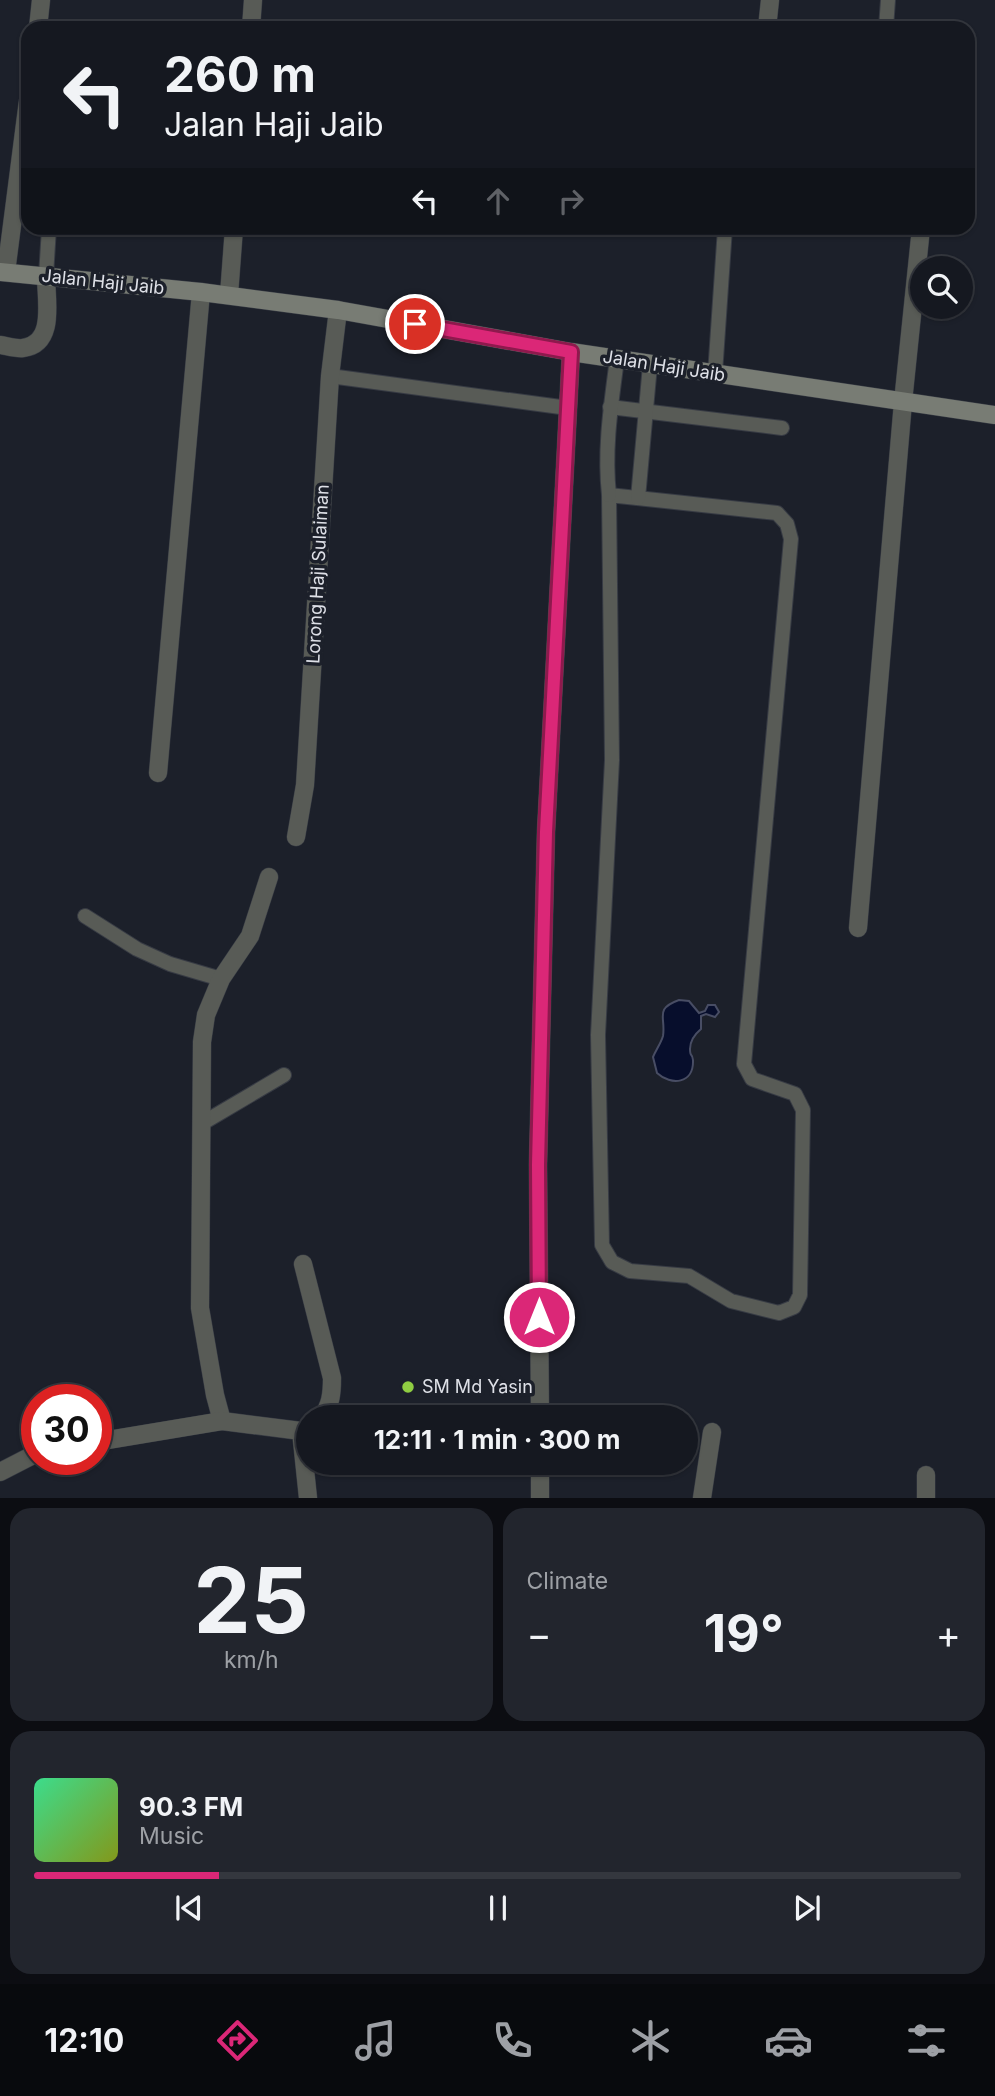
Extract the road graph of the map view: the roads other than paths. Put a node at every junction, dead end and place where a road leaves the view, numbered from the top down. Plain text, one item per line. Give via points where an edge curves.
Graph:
1 (41, 0) edge
2 (253, 0) edge
3 (770, 0) edge
4 (888, 0) edge
5 (39, 21) edge
6 (252, 21) edge
7 (768, 21) edge
8 (886, 21) edge
9 (21, 149) edge
10 (49, 235) edge
11 (233, 235) edge
12 (725, 235) edge
13 (920, 235) edge
14 (3, 272) edge
15 (46, 276) junction
16 (201, 292) junction
17 (229, 295) junction
18 (338, 310) junction
19 (0, 345) edge
20 (571, 352) junction
21 (617, 359) junction
22 (650, 365) junction
23 (715, 374) junction
24 (330, 376) junction
25 (903, 402) junction
26 (610, 407) junction
27 (568, 408) junction
28 (645, 411) junction
29 (995, 415) edge
30 (782, 428) dead end
31 (609, 495) junction
32 (638, 498) junction
33 (158, 773) dead end
34 (296, 837) dead end
35 (269, 877) dead end
36 (85, 916) dead end
37 (858, 928) dead end
38 (221, 979) junction
39 (284, 1075) dead end
40 (201, 1124) junction
41 (303, 1264) dead end
42 (329, 1405) edge
43 (540, 1405) edge
44 (222, 1421) junction
45 (296, 1428) edge
46 (712, 1432) dead end
47 (112, 1439) edge
48 (21, 1461) edge
49 (0, 1472) edge
50 (307, 1475) edge
51 (540, 1475) edge
52 (926, 1475) dead end
53 (308, 1497) edge
54 (540, 1497) edge
55 (702, 1497) edge
56 (926, 1497) edge

1 - 5 street
2 - 6 street
3 - 7 street
4 - 8 lane
9 - 14 street
10 - 15 lane
11 - 17 street
12 - 23 lane
13 - 25 street
14 - 15 street, Jalan Haji Jaib
15 - 16 street, Jalan Haji Jaib
15 - 19 street via 46,331 37,343 22,348
16 - 17 street, Jalan Haji Jaib
16 - 33 street
17 - 18 street, Jalan Haji Jaib
18 - 20 street, Jalan Haji Jaib
18 - 24 street, Lorong Haji Sulaiman
20 - 21 street, Jalan Haji Jaib
20 - 27 street
21 - 22 street, Jalan Haji Jaib
21 - 26 lane
22 - 23 street, Jalan Haji Jaib
22 - 28 lane
23 - 25 street, Jalan Haji Jaib
24 - 27 lane
24 - 34 street, Lorong Haji Sulaiman via 305,785
25 - 29 street, Jalan Haji Jaib
25 - 37 street
26 - 28 lane
26 - 31 lane
27 - 43 street via 546,832 538,1165
28 - 30 lane
28 - 32 lane
31 - 32 lane
31 - 32 lane via 612,760 598,1035 602,1245 611,1262 630,1271 688,1276 731,1301 779,1312 794,1307 800,1295 803,1110 794,1094 752,1079 744,1064 791,539 787,524 777,513
35 - 38 street via 250,936
36 - 38 lane via 137,949
38 - 40 street via 206,1015 202,1042
39 - 40 lane
40 - 44 street via 200,1308
41 - 42 street via 332,1378
44 - 45 street
44 - 47 street
46 - 55 street
48 - 49 street
50 - 53 street
51 - 54 street
52 - 56 street

